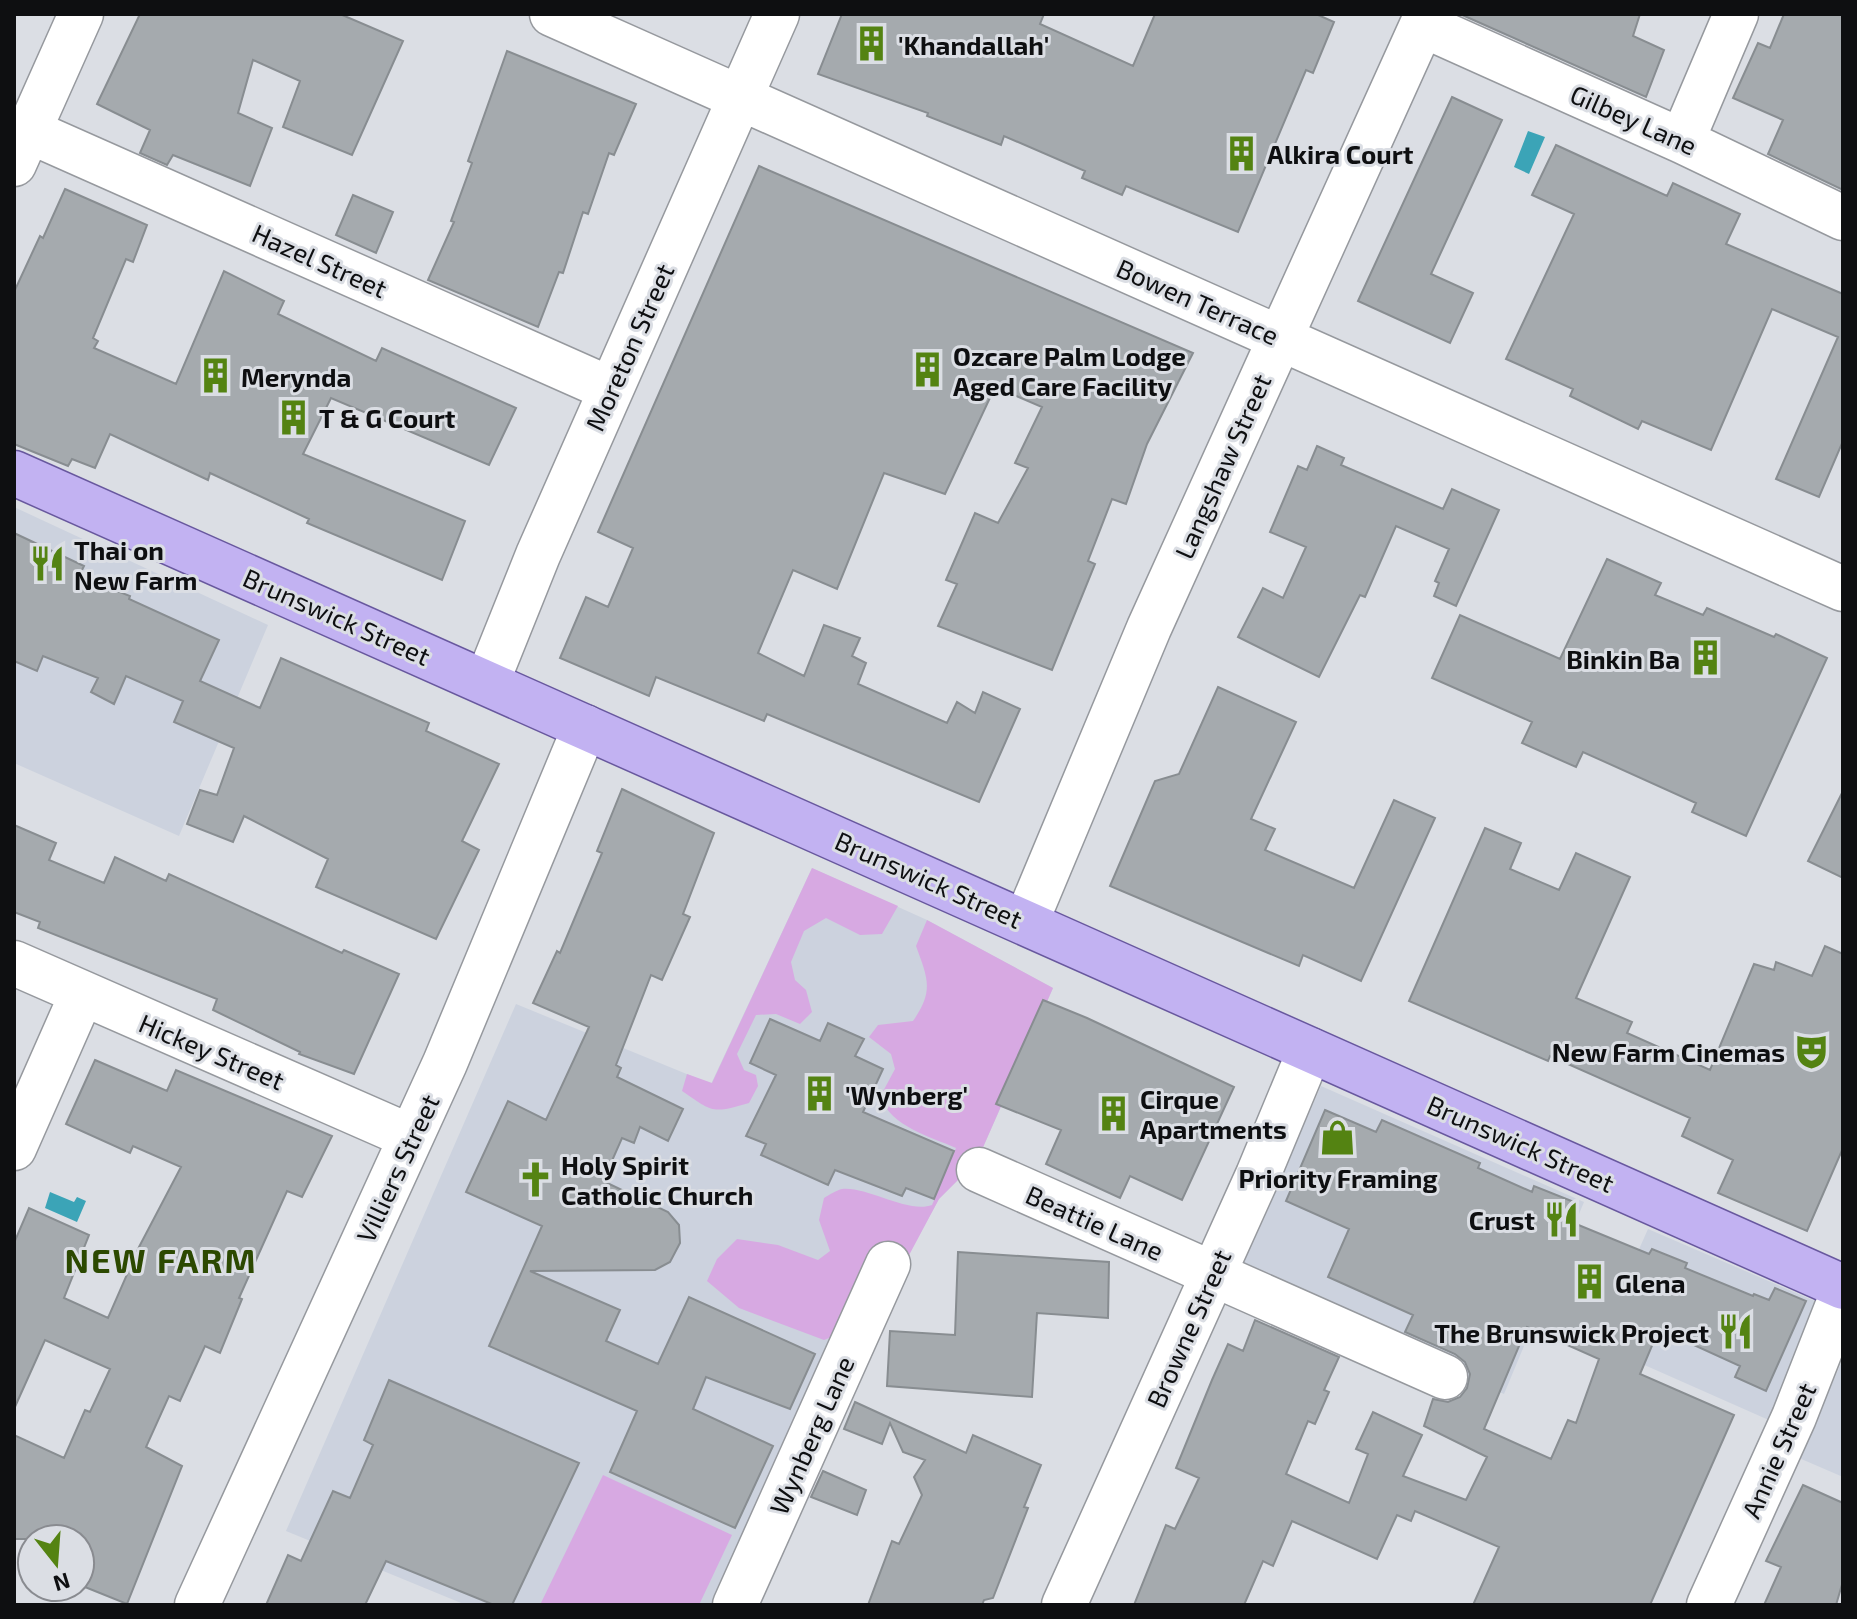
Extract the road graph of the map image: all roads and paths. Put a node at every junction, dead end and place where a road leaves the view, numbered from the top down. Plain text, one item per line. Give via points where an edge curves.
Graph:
1 (81, 14) edge
2 (552, 14) edge
3 (777, 14) edge
4 (1736, 14) edge
5 (1425, 19) edge
6 (740, 96) junction
7 (1682, 141) junction
8 (21, 148) edge
9 (1843, 218) edge
10 (1279, 338) junction
11 (610, 389) junction
12 (14, 473) edge
13 (1843, 589) edge
14 (487, 682) junction
15 (585, 727) junction
16 (1026, 922) junction
17 (14, 963) edge
18 (82, 994) junction
19 (1310, 1050) junction
20 (411, 1137) junction
21 (14, 1148) edge
22 (979, 1170) dead end
23 (888, 1264) dead end
24 (1212, 1274) junction
25 (1843, 1290) edge
26 (1445, 1377) dead end
27 (197, 1605) edge
28 (735, 1605) edge
29 (1064, 1605) edge
30 (1709, 1605) edge

1 - 8 street
2 - 6 street, Bowen Terrace
3 - 6 street, Moreton Street
4 - 7 street
5 - 7 street, Gilbey Lane
5 - 10 street, Langshaw Street
6 - 10 street, Bowen Terrace
6 - 11 street, Moreton Street
7 - 9 street, Gilbey Lane
8 - 11 street, Hazel Street
10 - 13 street, Bowen Terrace
10 - 16 street, Langshaw Street
11 - 14 street, Moreton Street
12 - 14 main road, Brunswick Street
14 - 15 main road, Brunswick Street
15 - 16 main road, Brunswick Street
15 - 20 street, Villiers Street
16 - 19 main road, Brunswick Street
17 - 18 street, Hickey Street
18 - 20 street, Hickey Street
18 - 21 street
19 - 24 street, Browne Street
19 - 25 main road, Brunswick Street
20 - 27 street, Villiers Street
22 - 24 street, Beattie Lane
23 - 28 street, Wynberg Lane
24 - 26 street, Beattie Lane
24 - 29 street, Browne Street
25 - 30 street, Annie Street via 1794,1417

